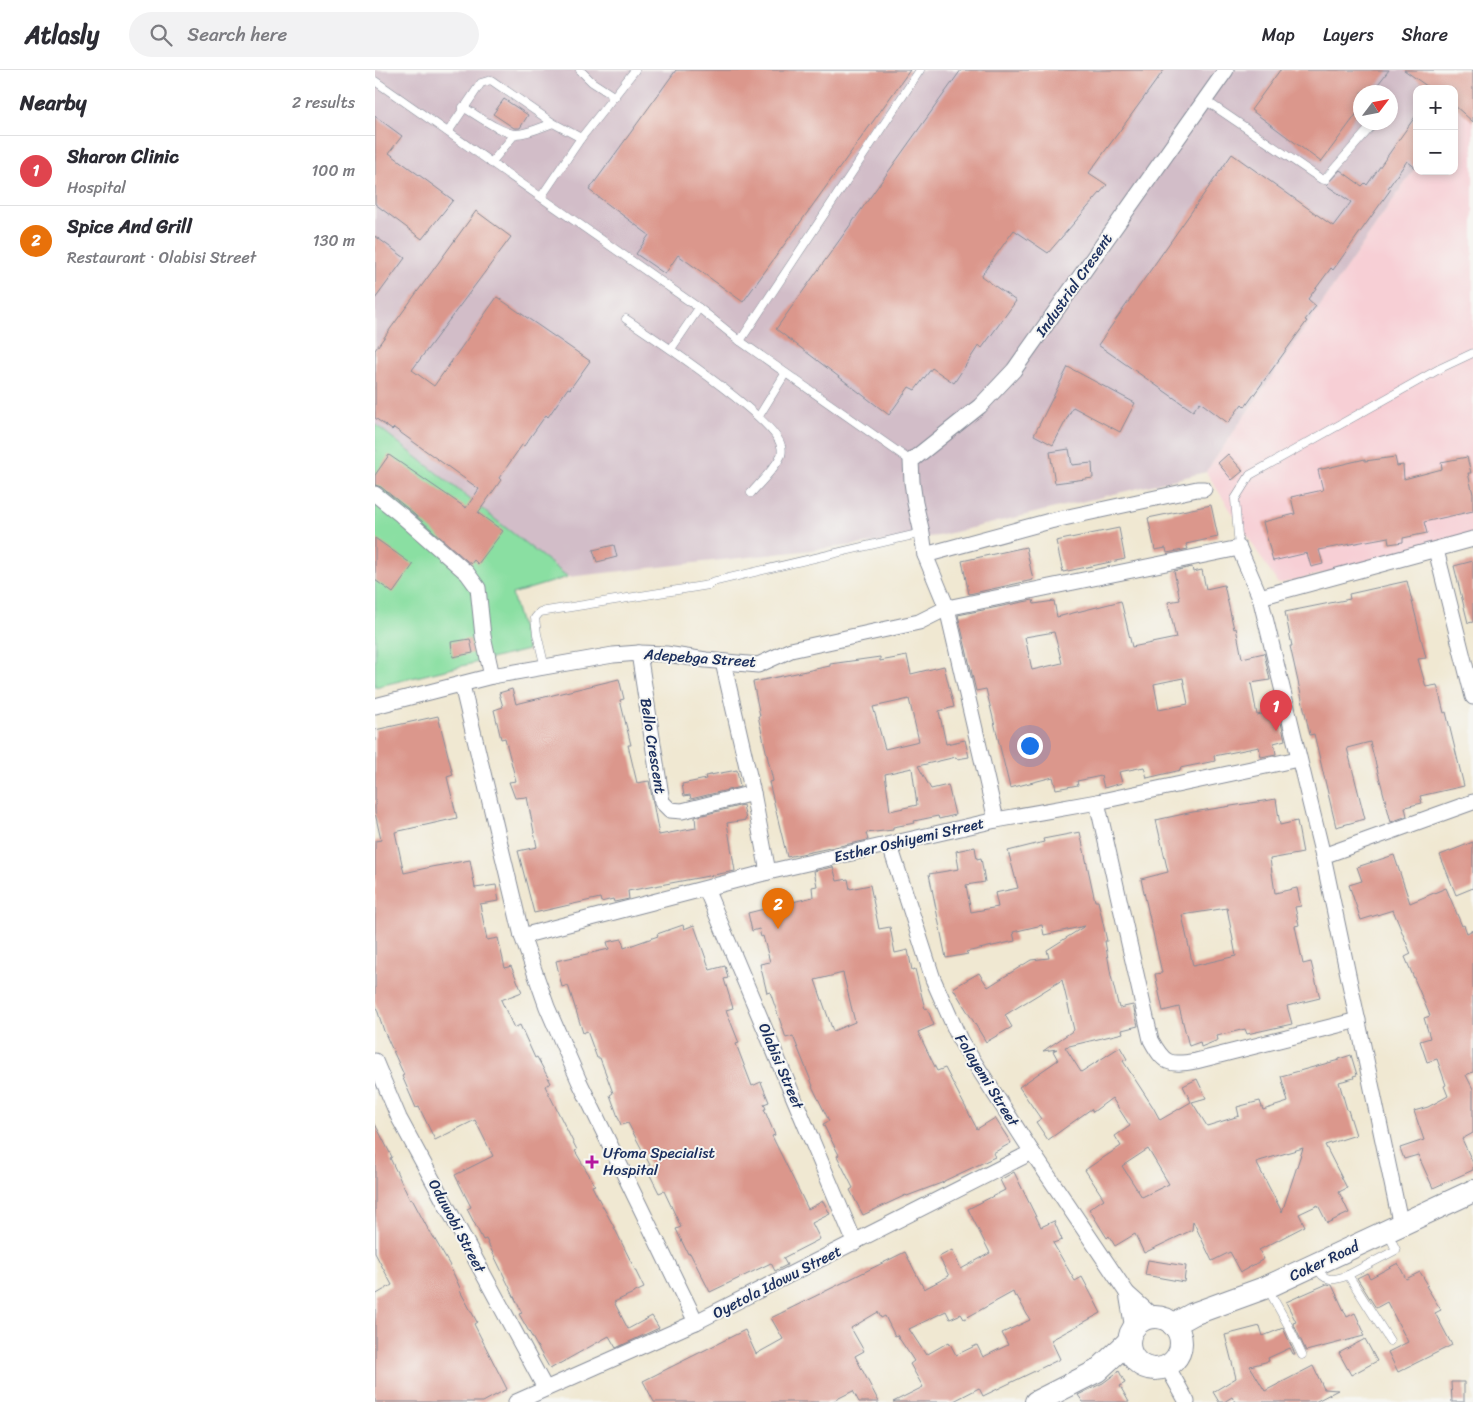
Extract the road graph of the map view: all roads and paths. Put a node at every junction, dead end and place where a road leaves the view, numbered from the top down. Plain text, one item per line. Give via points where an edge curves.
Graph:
1 (580, 70) edge
2 (635, 70) edge
3 (920, 70) edge
4 (1226, 70) edge
5 (375, 81) edge
6 (615, 96) junction
7 (1205, 100) junction
8 (463, 108) junction
9 (553, 122) junction
10 (1368, 130) edge
11 (448, 132) junction
12 (515, 134) junction
13 (581, 138) junction
14 (491, 163) junction
15 (541, 196) junction
16 (699, 308) junction
17 (625, 319) dead end
18 (740, 342) junction
19 (671, 350) junction
20 (1473, 353) edge
21 (785, 374) junction
22 (759, 416) junction
23 (911, 461) junction
24 (1203, 489) dead end
25 (751, 493) dead end
26 (375, 494) edge
27 (922, 533) junction
28 (1473, 539) edge
29 (1239, 548) junction
30 (1435, 550) junction
31 (925, 555) junction
32 (1260, 597) junction
33 (945, 602) junction
34 (639, 653) junction
35 (723, 662) junction
36 (546, 668) junction
37 (493, 676) junction
38 (462, 685) junction
39 (1473, 697) edge
40 (375, 706) edge
41 (1298, 759) junction
42 (753, 792) junction
43 (1097, 802) junction
44 (1473, 802) edge
45 (996, 820) junction
46 (889, 846) junction
47 (1323, 856) junction
48 (769, 872) junction
49 (706, 889) junction
50 (522, 936) junction
51 (1358, 1020) junction
52 (375, 1061) edge
53 (1032, 1152) junction
54 (1473, 1191) edge
55 (1394, 1229) junction
56 (855, 1243) junction
57 (1316, 1265) junction
58 (1348, 1275) junction
59 (1267, 1287) junction
60 (1127, 1293) junction
61 (696, 1322) junction
62 (1170, 1327) junction
63 (1131, 1335) junction
64 (1390, 1341) dead end
65 (1302, 1355) dead end
66 (1140, 1362) junction
67 (1167, 1366) junction
68 (1097, 1371) junction
69 (545, 1388) junction
70 (516, 1402) edge
71 (1036, 1402) edge
72 (1187, 1402) edge

1 - 6 lane
2 - 6 lane
3 - 18 lane
4 - 7 street, Industrial Cresent
5 - 11 lane
6 - 13 lane
7 - 10 lane via 1325,180
7 - 23 street, Industrial Cresent via 1014,370 979,406
8 - 9 lane via 481,83 491,80
8 - 11 lane
8 - 12 lane
9 - 12 lane
9 - 13 lane
11 - 14 lane
12 - 14 lane
13 - 15 lane
14 - 15 lane
15 - 16 lane
16 - 18 lane
16 - 19 lane
17 - 19 lane
18 - 21 lane
19 - 22 lane
20 - 29 lane via 1250,474 1235,500
21 - 22 lane
21 - 23 lane
22 - 25 lane via 777,437 781,457
23 - 27 street
24 - 31 street via 1050,521
26 - 37 street via 467,573 477,588 483,636
27 - 31 street
27 - 36 lane via 700,587 540,612 535,618
28 - 30 street
29 - 32 street
29 - 33 street, Adepebga Street
30 - 32 street
30 - 39 street
31 - 33 street
32 - 41 street
33 - 35 street, Adepebga Street via 919,622 791,650 758,665
33 - 45 street
34 - 35 street, Adepebga Street
34 - 36 street, Adepebga Street
34 - 42 street, Bello Crescent via 662,802 670,810 682,811
35 - 42 street
36 - 37 street, Adepebga Street
37 - 38 street, Adepebga Street
38 - 40 street, Adepebga Street
38 - 50 street
41 - 43 street, Esther Oshiyemi Street
41 - 47 street
42 - 48 street
43 - 45 street, Esther Oshiyemi Street
43 - 51 street via 1151,1040 1158,1053 1170,1063 1195,1062
44 - 47 street
45 - 46 street, Esther Oshiyemi Street
46 - 48 street, Esther Oshiyemi Street
46 - 53 street, Folayemi Street via 933,979 960,1040
47 - 51 street
48 - 49 street, Esther Oshiyemi Street
49 - 50 street, Esther Oshiyemi Street
49 - 56 street, Olabisi Street
50 - 61 street via 547,1007 579,1081
51 - 55 street
52 - 69 street, Oduwobi Street via 399,1118
53 - 56 street, Oyetola Idowu Street
53 - 60 street, Folayemi Street
54 - 55 main road, Coker Road
55 - 57 main road, Coker Road
55 - 58 lane via 1396,1250
56 - 61 street, Oyetola Idowu Street
57 - 58 lane via 1326,1279
57 - 59 main road, Coker Road
58 - 64 lane
59 - 62 main road, Coker Road via 1193,1314
59 - 65 lane
60 - 62 street
60 - 63 street
61 - 69 street, Oyetola Idowu Street
62 - 63 main road via 1145,1319
62 - 67 main road via 1178,1355
63 - 66 main road via 1132,1354
63 - 68 main road
66 - 67 main road via 1154,1369
66 - 68 main road
67 - 72 street
68 - 71 main road
69 - 70 street, Oyetola Idowu Street

